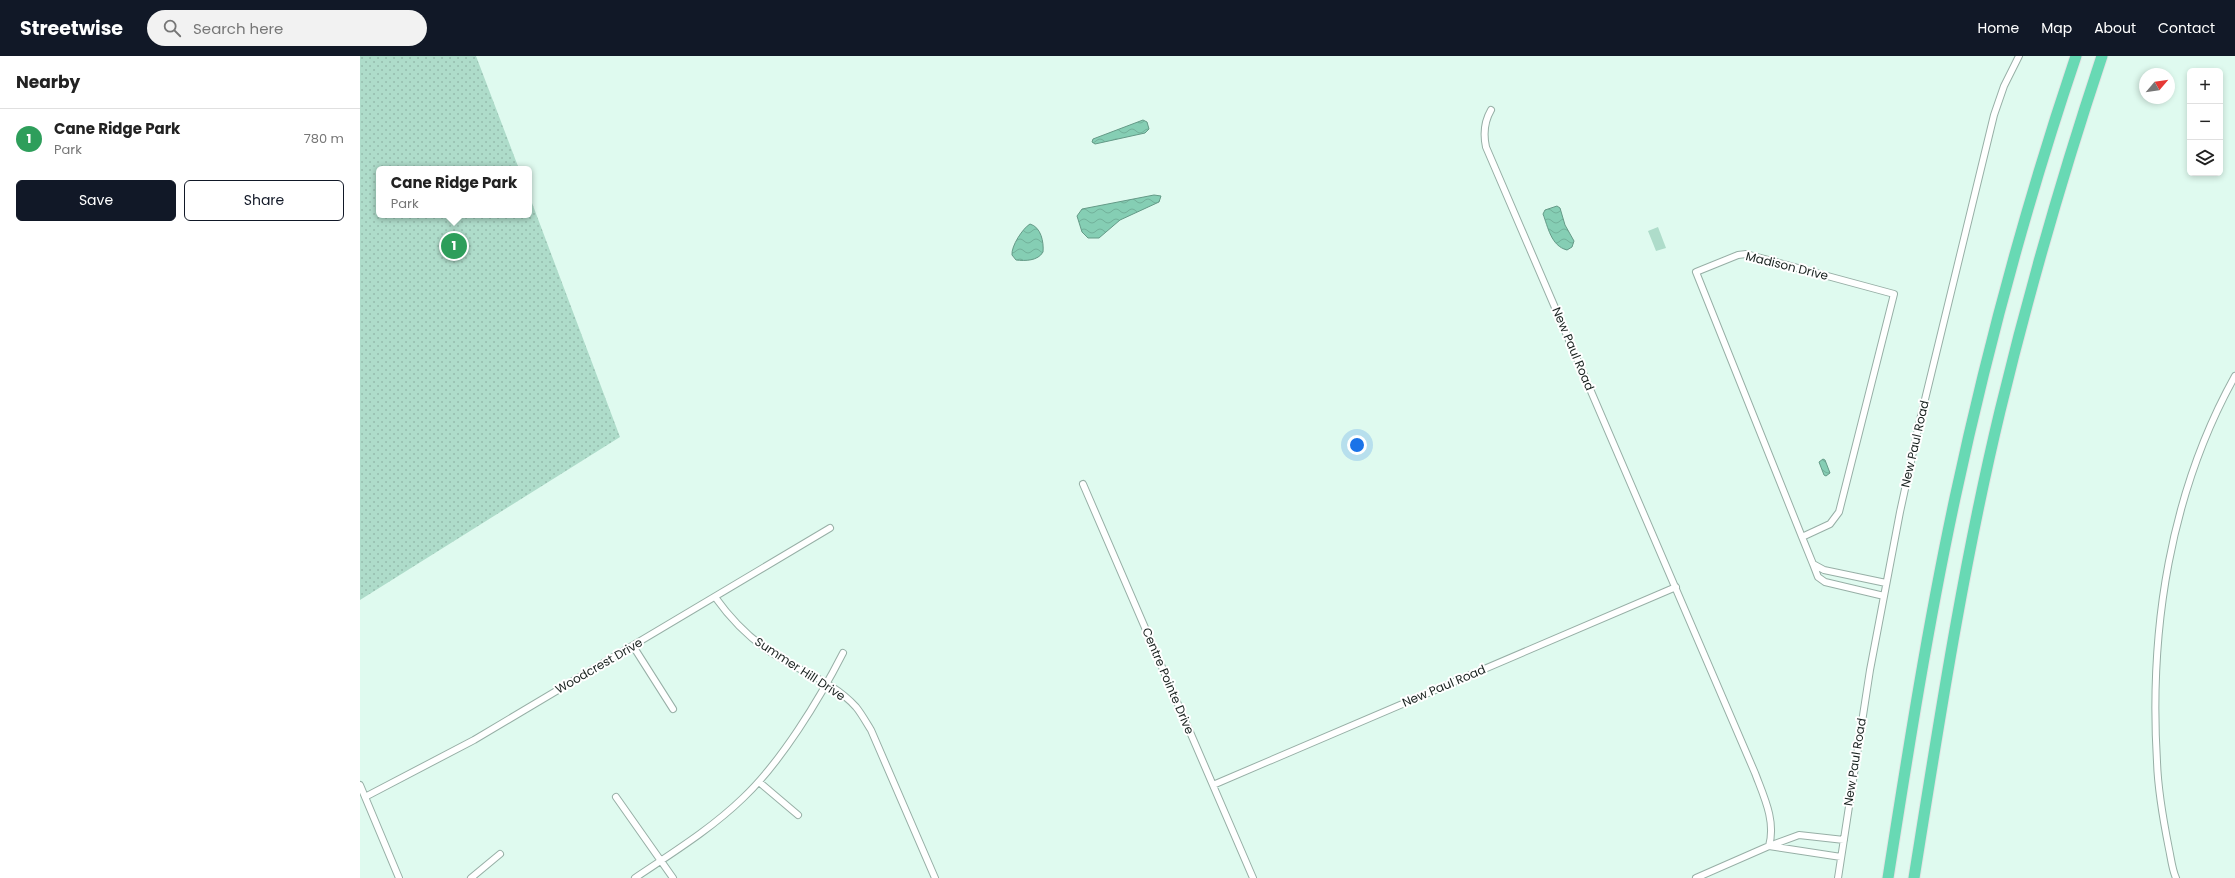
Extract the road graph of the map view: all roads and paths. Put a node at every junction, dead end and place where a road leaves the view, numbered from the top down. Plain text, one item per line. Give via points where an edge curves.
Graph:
1 (2019, 56) edge
2 (2076, 56) edge
3 (2102, 56) edge
4 (1491, 110) dead end
5 (2235, 376) edge
6 (1083, 484) dead end
7 (830, 528) dead end
8 (1802, 537) junction
9 (1813, 564) junction
10 (1852, 576) junction
11 (1886, 583) junction
12 (1676, 586) junction
13 (1850, 588) junction
14 (1884, 596) junction
15 (714, 598) junction
16 (633, 646) junction
17 (843, 654) dead end
18 (828, 684) junction
19 (673, 709) dead end
20 (759, 782) junction
21 (360, 785) edge
22 (1213, 786) junction
23 (365, 797) junction
24 (616, 797) dead end
25 (798, 815) dead end
26 (1844, 840) junction
27 (1769, 846) junction
28 (500, 854) dead end
29 (1841, 857) junction
30 (661, 861) junction
31 (398, 878) edge
32 (471, 878) edge
33 (635, 878) edge
34 (673, 878) edge
35 (935, 878) edge
36 (1253, 878) edge
37 (1696, 878) edge
38 (1838, 878) edge
39 (1888, 878) edge
40 (1914, 878) edge
41 (2176, 878) edge

1 - 11 street, New Paul Road via 1998,102 1990,129 1920,420
2 - 39 highway via 2031,198 1975,411 1931,620
3 - 40 highway via 2044,243 2000,412 1968,558 1942,698
4 - 12 street, New Paul Road via 1485,126 1486,147
5 - 41 street via 2223,397 2195,466 2176,527 2158,624 2154,715 2159,801
6 - 22 street, Centre Pointe Drive
7 - 15 street, Woodcrest Drive
8 - 8 street, Madison Drive via 1696,272 1738,255 1746,254 1894,294 1838,512 1830,524
8 - 9 street, Madison Drive
9 - 10 street via 1824,570
9 - 13 street, Madison Drive via 1818,577 1825,582
10 - 11 street
10 - 13 street
11 - 14 street, New Paul Road
12 - 22 street, New Paul Road
12 - 27 street, New Paul Road via 1763,796 1772,823
13 - 14 street, Madison Drive
14 - 26 street, New Paul Road
15 - 16 street, Woodcrest Drive
15 - 18 street, Summer Hill Drive via 746,633 770,652
16 - 19 street
16 - 23 street, Woodcrest Drive via 474,740
17 - 18 street
18 - 20 street
18 - 35 street, Summer Hill Drive via 856,708 871,730
20 - 25 street
20 - 30 street via 724,815
21 - 23 street
22 - 36 street, Centre Pointe Drive
23 - 31 street
24 - 30 street
26 - 27 street via 1800,835
26 - 29 street, New Paul Road
27 - 29 street
27 - 37 street
28 - 32 street
29 - 38 street, New Paul Road
30 - 33 street
30 - 34 street

